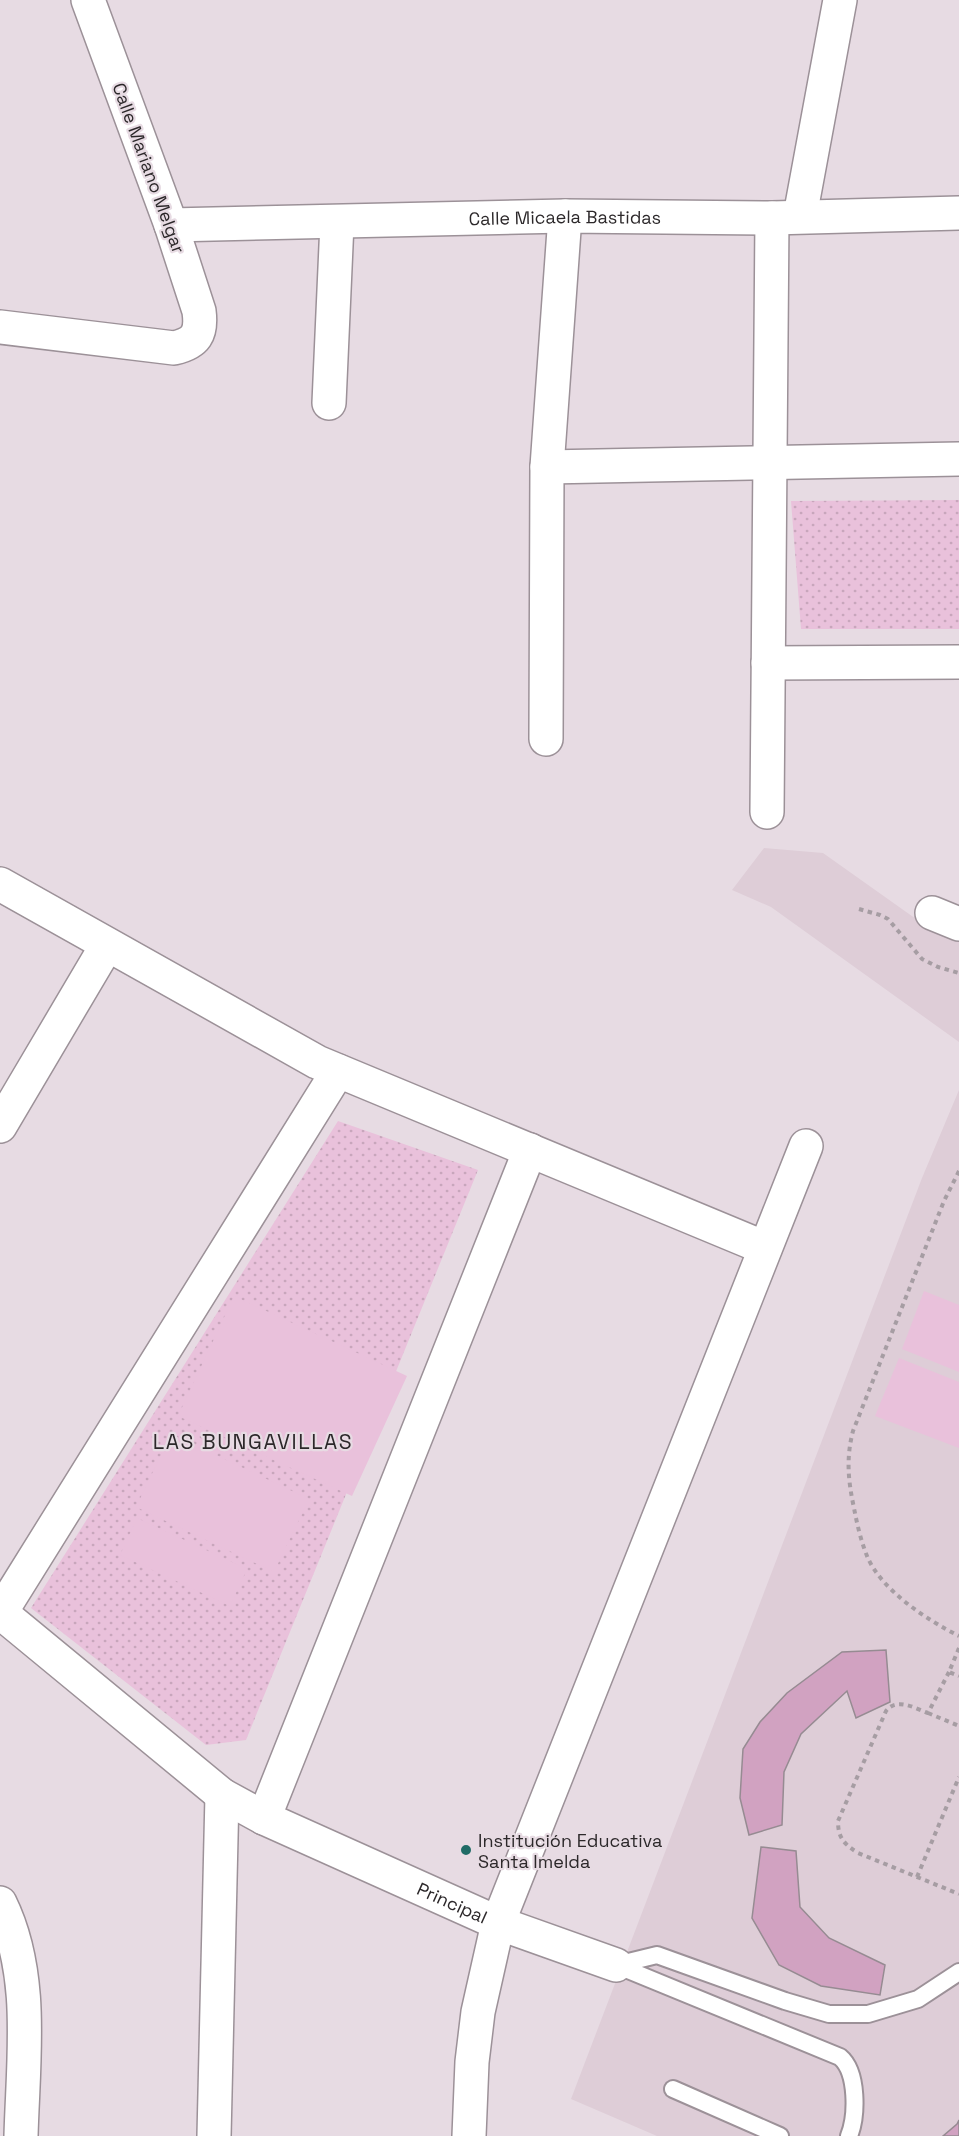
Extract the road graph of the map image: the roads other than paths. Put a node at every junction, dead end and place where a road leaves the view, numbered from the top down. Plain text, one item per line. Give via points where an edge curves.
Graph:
1 (88, 0) edge
2 (840, 0) edge
3 (959, 213) edge
4 (565, 216) junction
5 (786, 217) junction
6 (337, 222) junction
7 (171, 225) junction
8 (0, 327) edge
9 (329, 403) dead end
10 (959, 459) edge
11 (769, 463) junction
12 (547, 467) junction
13 (959, 662) edge
14 (768, 663) junction
15 (546, 739) dead end
16 (767, 812) dead end
17 (0, 884) edge
18 (107, 945) junction
19 (338, 1071) junction
20 (0, 1126) edge
21 (806, 1146) dead end
22 (530, 1150) junction
23 (765, 1248) junction
24 (0, 1612) edge
25 (222, 1794) junction
26 (264, 1818) junction
27 (0, 1903) edge
28 (498, 1923) junction
29 (616, 1965) junction
30 (959, 1972) edge
31 (673, 2090) dead end
32 (21, 2136) edge
33 (214, 2136) edge
34 (470, 2136) edge
35 (780, 2136) edge
36 (849, 2136) edge

1 - 7 street, Calle Mariano Melgar
2 - 5 street
3 - 5 street, Calle Micaela Bastidas
4 - 5 street, Calle Micaela Bastidas
4 - 6 street, Calle Micaela Bastidas
4 - 12 street
5 - 11 street
6 - 7 street, Calle Micaela Bastidas
6 - 9 street
7 - 8 street, Calle Mariano Melgar via 201,325 186,345 174,348
10 - 11 street
11 - 12 street
11 - 14 street
12 - 15 street
13 - 14 street
14 - 16 street
17 - 18 street
18 - 19 street
18 - 20 street
19 - 22 street
19 - 24 street
21 - 23 street
22 - 23 street
22 - 26 street
23 - 28 street
24 - 25 street, Principal
25 - 26 street, Principal
25 - 33 street
26 - 28 street, Principal
27 - 32 street via 17,1947 22,1983
28 - 29 street, Principal
28 - 34 street via 477,2022
29 - 30 lane via 657,1955 829,2014 876,2012 918,1999
29 - 36 lane via 840,2057 852,2075 854,2123
31 - 35 lane

